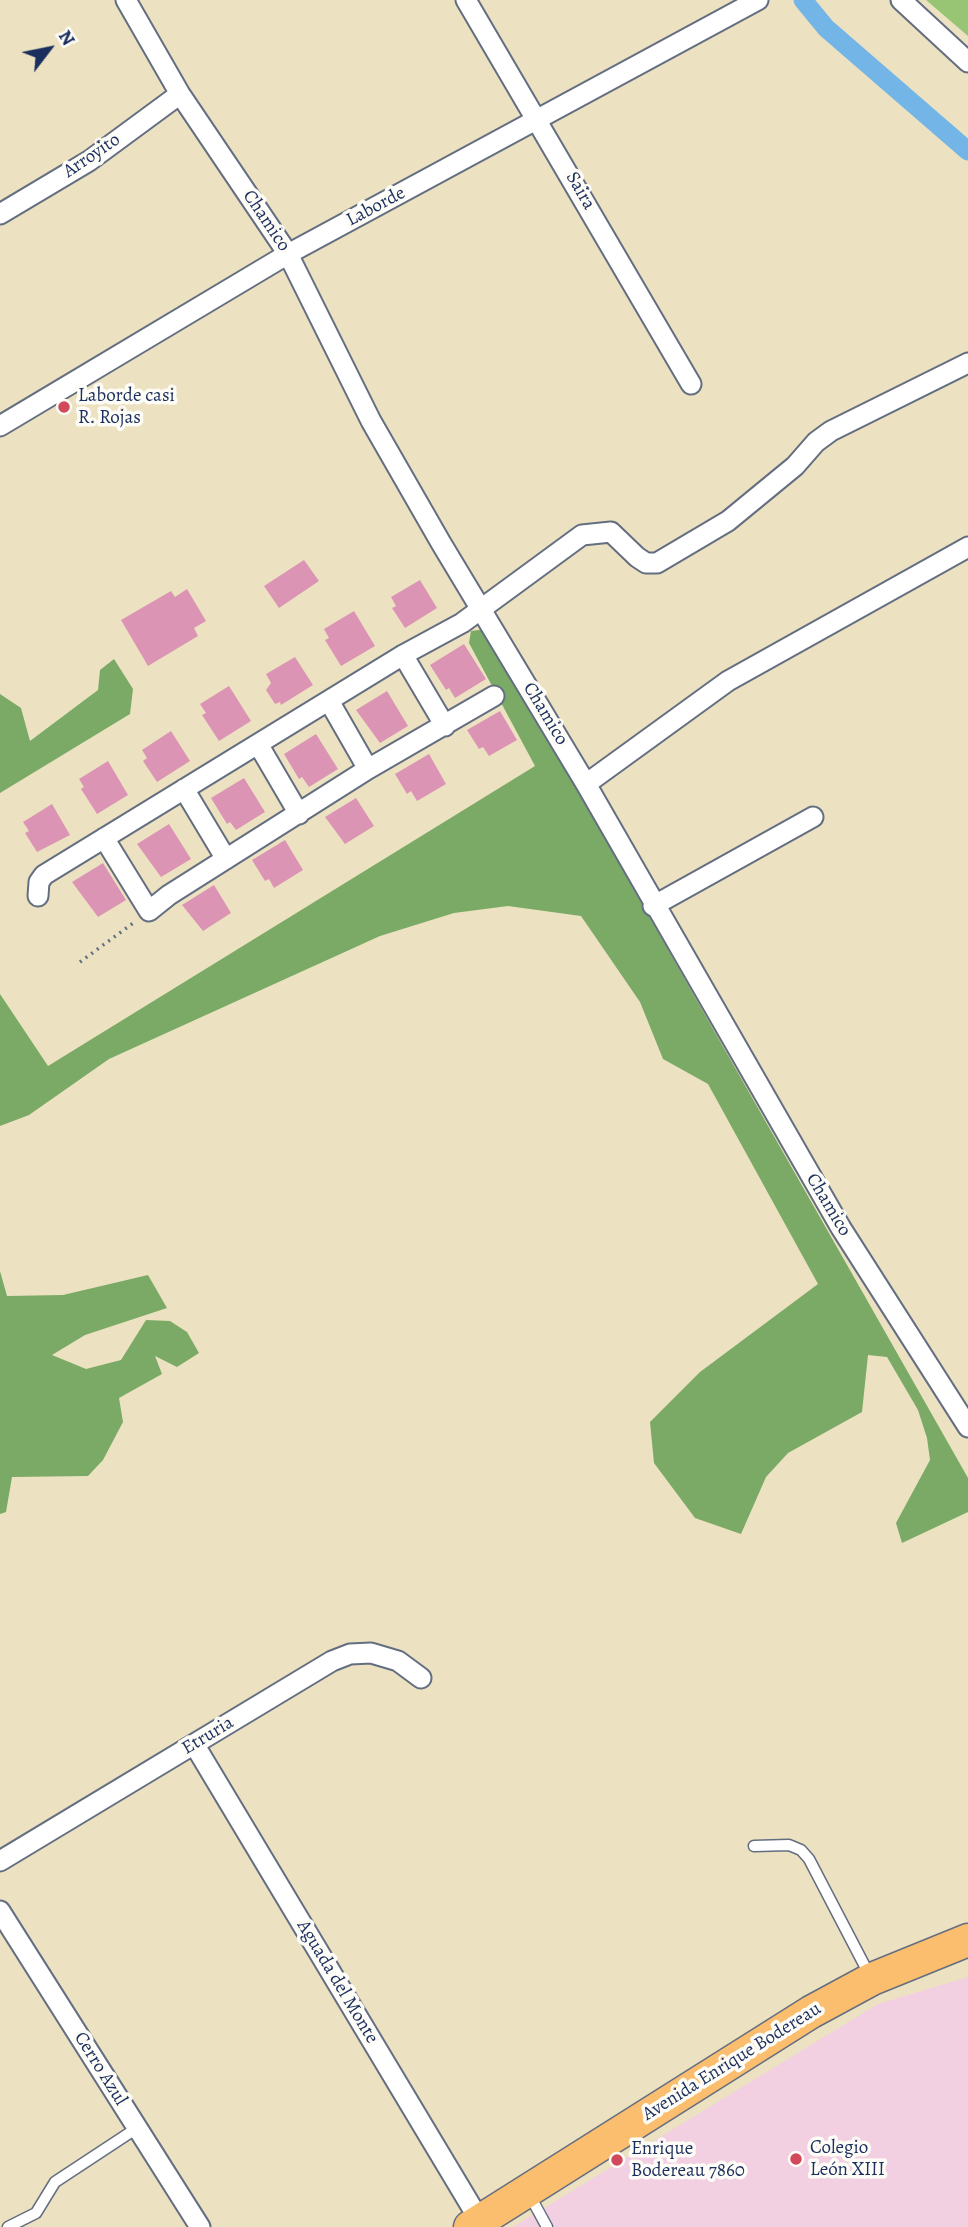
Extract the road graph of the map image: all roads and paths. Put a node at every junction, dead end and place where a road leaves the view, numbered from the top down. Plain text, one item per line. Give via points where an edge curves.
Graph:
1 (126, 0) edge
2 (466, 0) edge
3 (758, 0) edge
4 (907, 2) edge
5 (968, 62) edge
6 (180, 94) junction
7 (538, 120) junction
8 (0, 214) edge
9 (288, 254) junction
10 (968, 363) edge
11 (691, 384) dead end
12 (0, 426) edge
13 (968, 547) edge
14 (482, 610) junction
15 (402, 655) junction
16 (494, 696) dead end
17 (329, 701) junction
18 (445, 726) junction
19 (258, 744) junction
20 (368, 769) junction
21 (586, 783) junction
22 (184, 789) junction
23 (299, 814) junction
24 (813, 817) dead end
25 (104, 838) junction
26 (226, 859) junction
27 (38, 896) dead end
28 (653, 906) junction
29 (149, 911) junction
30 (80, 962) dead end
31 (968, 1427) edge
32 (421, 1678) dead end
33 (194, 1744) junction
34 (754, 1846) dead end
35 (0, 1861) edge
36 (0, 1911) edge
37 (968, 1940) edge
38 (872, 1979) junction
39 (137, 2128) junction
40 (527, 2191) junction
41 (475, 2224) edge
42 (8, 2227) edge
43 (200, 2227) edge
44 (547, 2227) edge

1 - 6 street, Chamico
2 - 7 street, Saira
3 - 7 street, Laborde
4 - 5 street
6 - 8 street, Arroyito via 89,161
6 - 9 street, Chamico
7 - 9 street, Laborde
7 - 11 street, Saira
9 - 12 street, Laborde
9 - 14 street, Chamico via 371,421
10 - 14 street via 831,431 729,521 666,559 646,563 611,532 582,535
13 - 21 street via 728,681
14 - 15 street
14 - 21 street, Chamico
15 - 17 street
15 - 18 street
16 - 18 street
17 - 19 street
17 - 20 street
18 - 20 street
19 - 22 street
19 - 23 street
20 - 23 street
21 - 28 street, Chamico
22 - 25 street
22 - 26 street
23 - 26 street
24 - 28 street
25 - 27 street via 44,875 38,882
25 - 29 street
26 - 29 street
28 - 31 street, Chamico via 841,1228
29 - 30 path
32 - 33 street, Etruria via 398,1661 371,1653 350,1654
33 - 35 street, Etruria
33 - 41 street, Aguada del Monte
34 - 38 lane via 789,1845 809,1859
36 - 39 street, Cerro Azul
37 - 38 main road, Avenida Enrique Bodereau
38 - 40 main road, Avenida Enrique Bodereau via 811,2012
39 - 42 lane via 55,2182 36,2213
39 - 43 street, Cerro Azul
40 - 41 main road, Avenida Enrique Bodereau
40 - 44 lane

